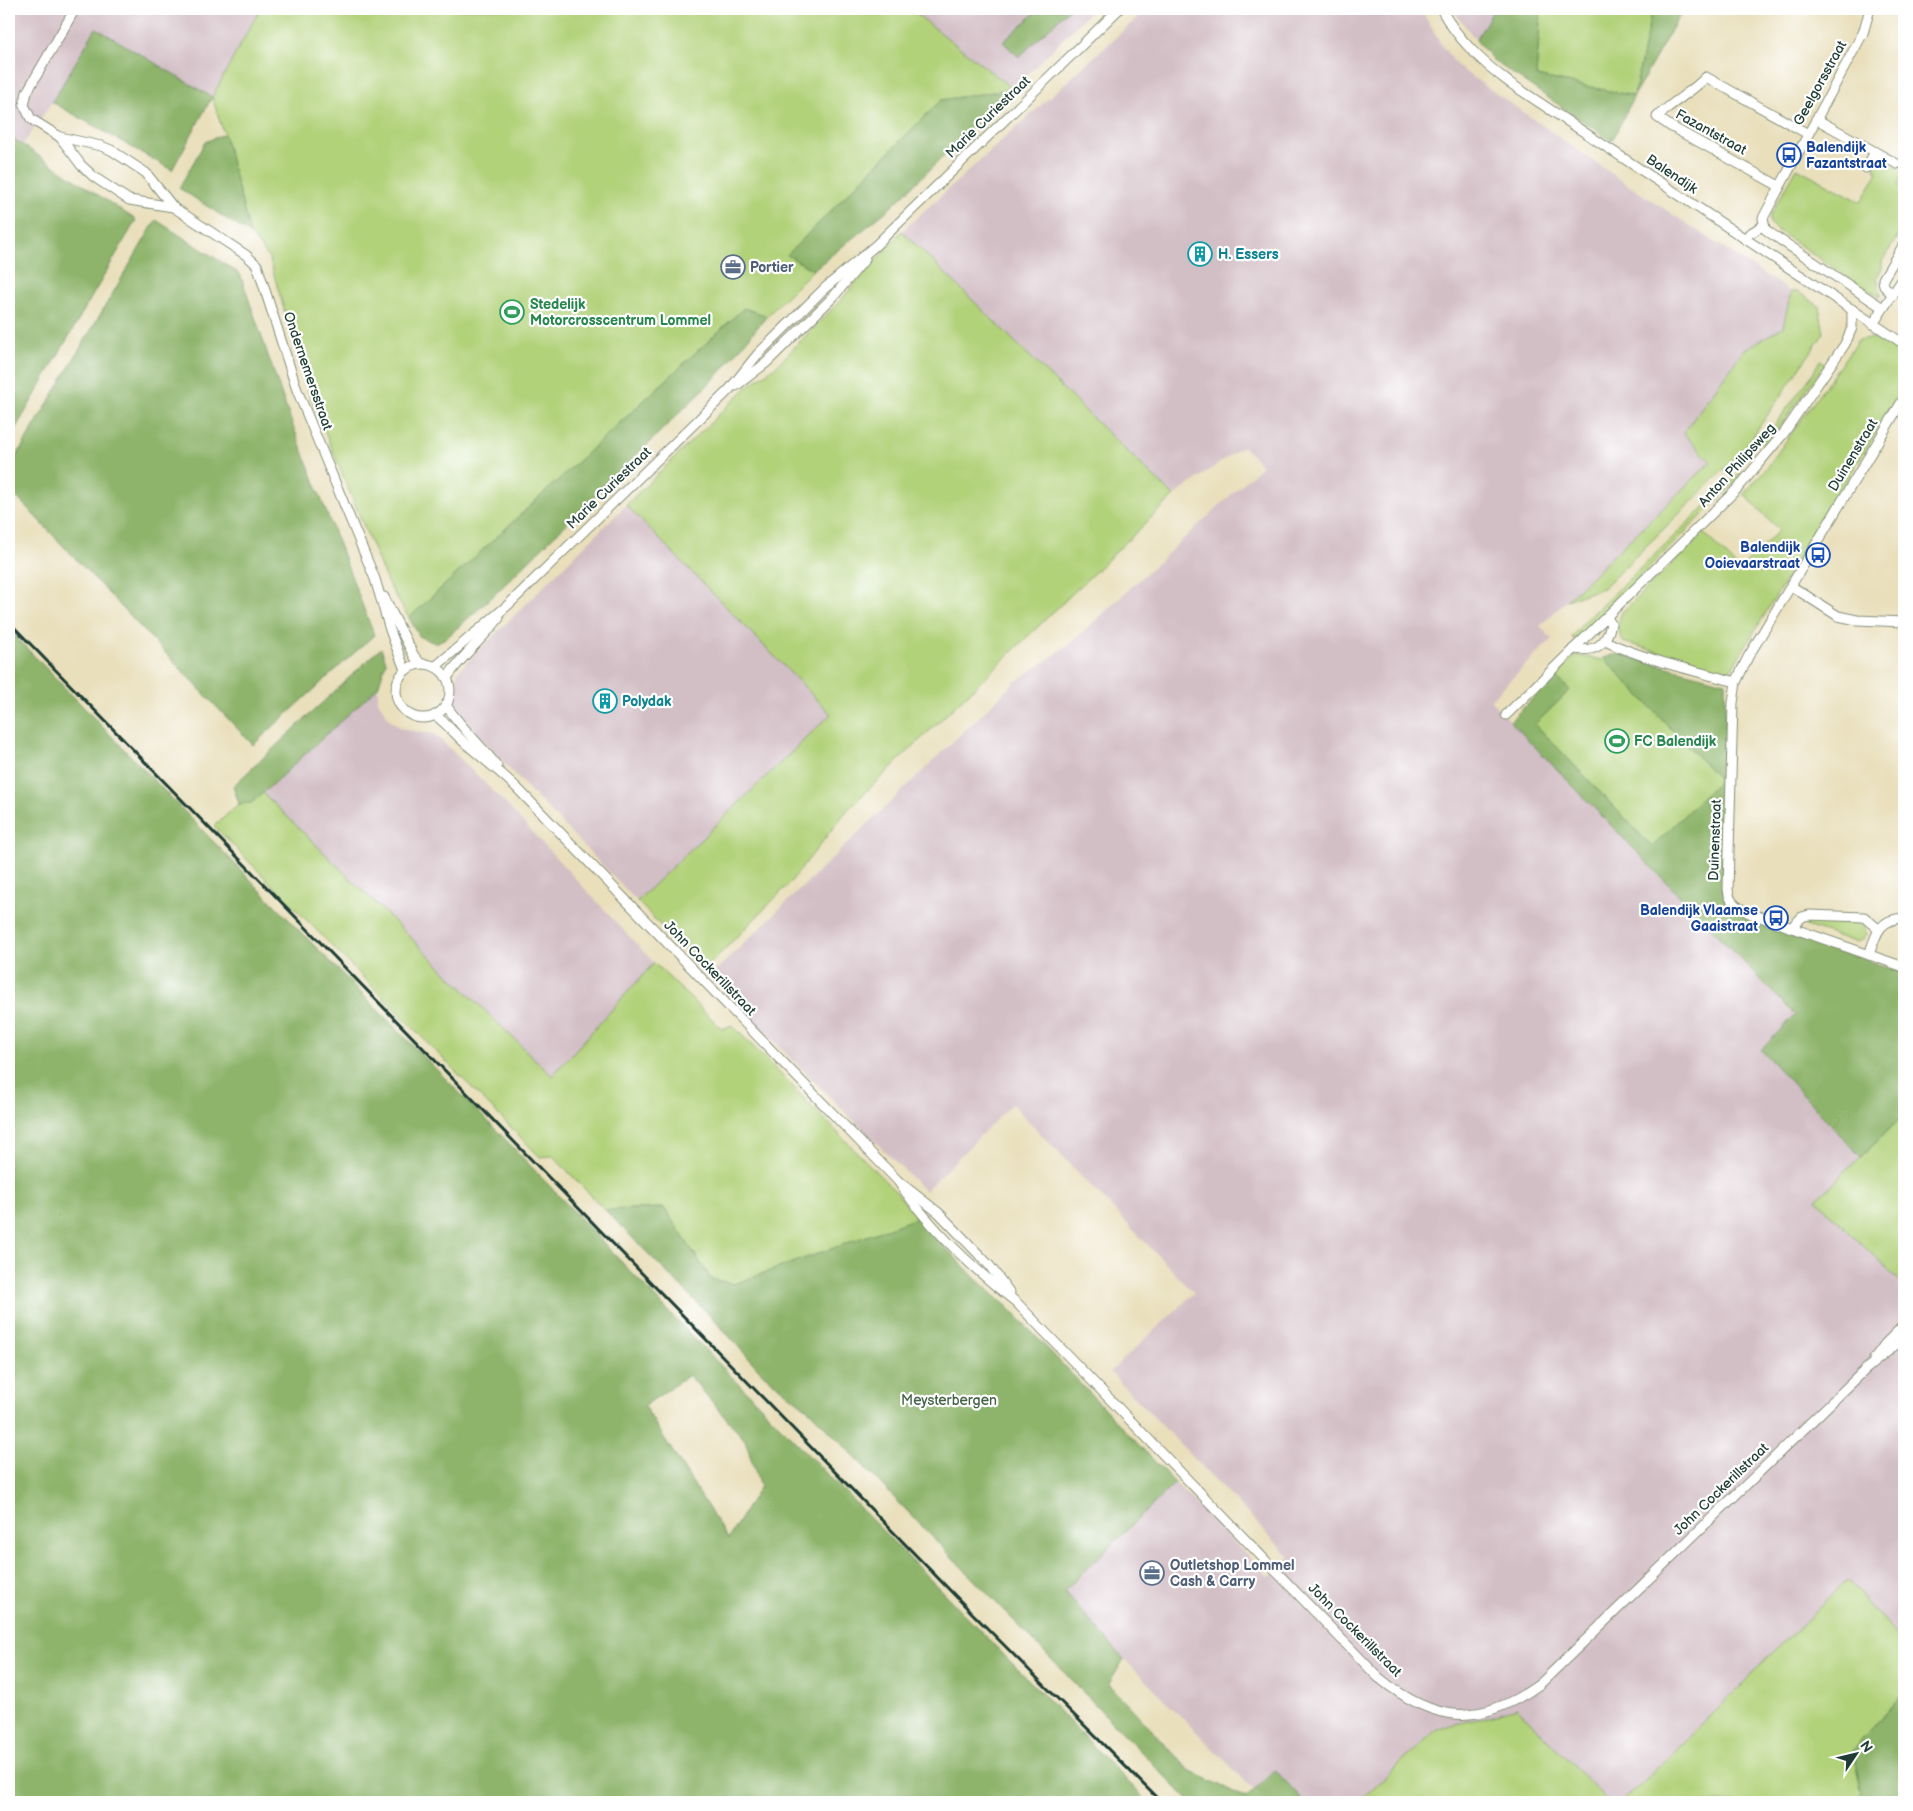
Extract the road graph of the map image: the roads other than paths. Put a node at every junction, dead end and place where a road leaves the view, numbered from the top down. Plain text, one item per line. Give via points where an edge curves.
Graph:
1 (75, 9) edge
2 (1119, 9) edge
3 (1441, 9) edge
4 (1870, 9) edge
5 (1816, 119) junction
6 (1808, 134) junction
7 (60, 137) junction
8 (1876, 152) junction
9 (1897, 164) dead end
10 (1866, 168) dead end
11 (1780, 186) junction
12 (173, 207) junction
13 (1764, 225) junction
14 (1745, 239) junction
15 (1904, 244) edge
16 (1904, 277) edge
17 (1892, 294) junction
18 (1883, 308) junction
19 (1852, 309) junction
20 (1873, 324) junction
21 (1904, 344) edge
22 (1904, 398) edge
23 (375, 579) junction
24 (1791, 586) junction
25 (508, 606) junction
26 (1607, 617) junction
27 (1904, 622) edge
28 (1605, 640) junction
29 (1573, 649) junction
30 (421, 664) junction
31 (436, 667) junction
32 (405, 670) junction
33 (447, 678) junction
34 (1736, 682) junction
35 (446, 705) junction
36 (435, 715) junction
37 (1506, 715) dead end
38 (503, 774) junction
39 (1904, 918) edge
40 (1792, 928) junction
41 (1878, 929) junction
42 (1869, 955) junction
43 (1904, 967) edge
44 (898, 1181) junction
45 (1016, 1302) junction
46 (1904, 1324) edge
47 (1904, 1338) edge
48 (1866, 1369) junction

1 - 7 street, Ondernemersstraat via 24,105 31,119
2 - 25 street, Marie Curiestraat via 876,245 825,288 757,355 729,390
3 - 14 street, Balendijk via 1468,48 1493,71
4 - 5 street, Geelgorsstraat via 1863,33
5 - 6 street, Geelgorsstraat
5 - 8 street
6 - 11 street, Geelgorsstraat
6 - 11 street, Fazantstraat via 1706,77 1657,117
7 - 12 street, Ondernemersstraat via 111,150 146,173
7 - 12 street, Ondernemersstraat via 94,177 129,200
8 - 9 street
8 - 10 street
11 - 13 street, Geelgorsstraat via 1763,218
12 - 23 street, Ondernemersstraat via 257,265 304,408
13 - 14 street
13 - 18 street via 1770,233
14 - 19 street, Balendijk
15 - 17 street via 1883,279 1884,286
16 - 17 street
17 - 18 street
18 - 20 street
19 - 20 street, Balendijk
19 - 26 street, Anton Philipsweg via 1852,328 1845,344 1762,461 1725,502
20 - 21 street, Balendijk
22 - 24 street, Duinenstraat
23 - 30 street, Ondernemersstraat
23 - 32 street, Ondernemersstraat
24 - 27 street via 1838,616
24 - 34 street, Duinenstraat
25 - 31 street
25 - 33 street
26 - 28 street via 1611,624
26 - 29 street, Anton Philipsweg
28 - 29 street via 1589,650
28 - 34 street via 1658,660
29 - 37 street, Anton Philipsweg
30 - 31 street
30 - 32 street
31 - 33 street
32 - 36 street via 396,684 402,709 426,718
33 - 35 street via 450,687
34 - 40 street, Duinenstraat via 1728,896 1736,907
35 - 36 street
35 - 38 street, John Cockerillstraat
36 - 38 street, John Cockerillstraat
38 - 44 street, John Cockerillstraat
39 - 41 street via 1886,922
40 - 41 street via 1802,917 1809,915 1864,917
40 - 42 street, Duinenstraat
41 - 42 street
42 - 43 street, Duinenstraat
44 - 45 street, John Cockerillstraat via 930,1223 978,1272
44 - 45 street, John Cockerillstraat via 939,1213 989,1265
45 - 48 street, John Cockerillstraat via 1378,1676 1413,1702 1451,1714 1471,1714 1507,1704 1540,1684
46 - 48 street, John Cockerillstraat
47 - 48 street, John Cockerillstraat

